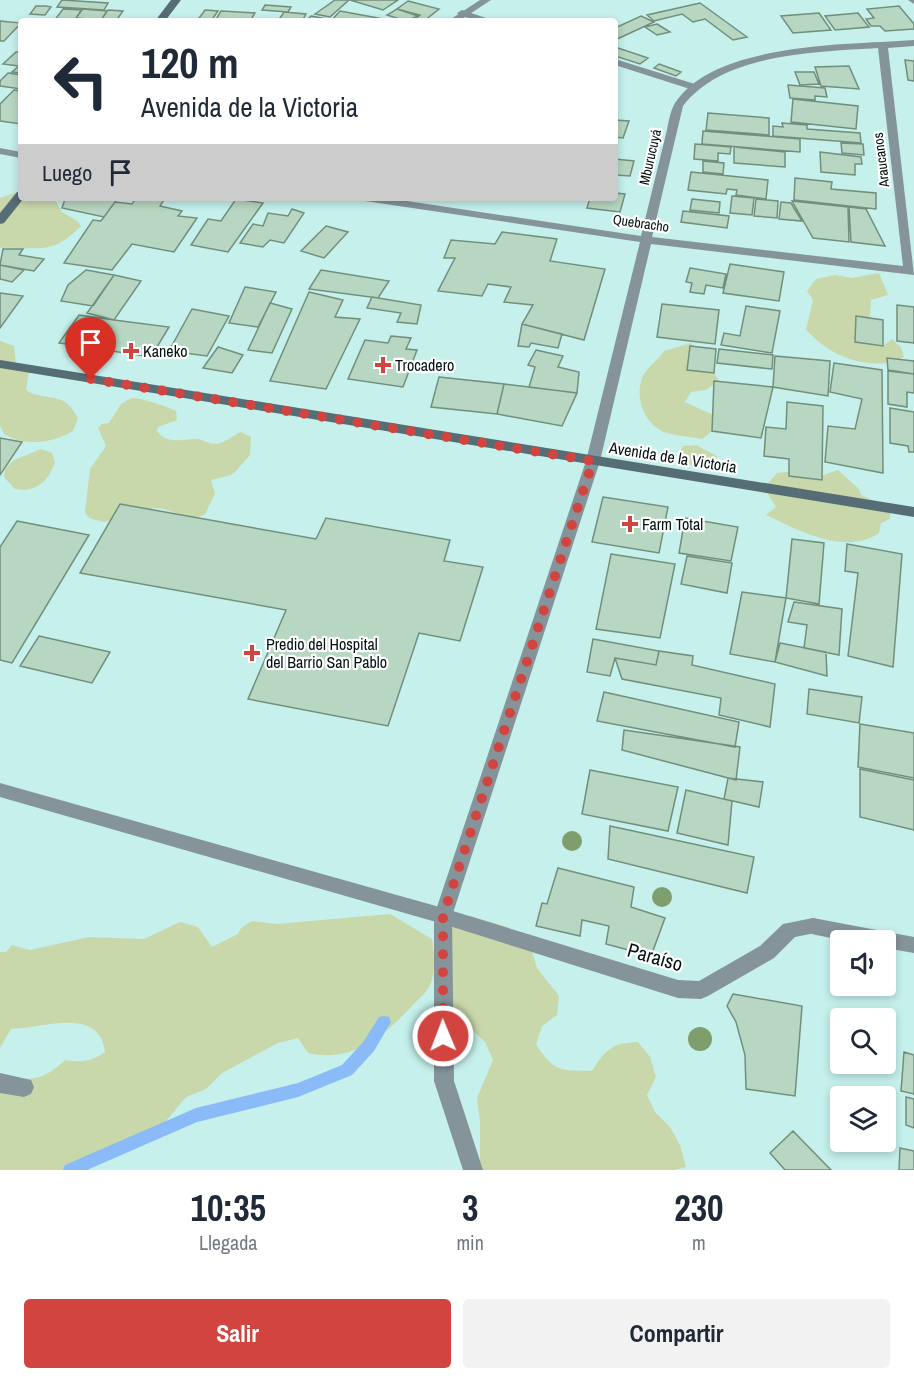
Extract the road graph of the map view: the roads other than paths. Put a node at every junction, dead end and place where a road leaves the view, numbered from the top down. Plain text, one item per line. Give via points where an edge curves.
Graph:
1 (176, 0) edge
2 (486, 0) edge
3 (462, 13) junction
4 (162, 18) edge
5 (456, 18) edge
6 (477, 18) edge
7 (914, 43) edge
8 (883, 46) junction
9 (618, 63) edge
10 (694, 87) junction
11 (0, 152) edge
12 (18, 155) edge
13 (18, 198) edge
14 (385, 201) edge
15 (0, 221) edge
16 (646, 240) junction
17 (912, 271) edge
18 (0, 364) edge
19 (593, 461) junction
20 (914, 512) edge
21 (0, 790) edge
22 (443, 916) junction
23 (914, 945) edge
24 (0, 1083) edge
25 (24, 1087) dead end
26 (473, 1170) edge

1 - 4 main road
2 - 3 street
3 - 5 street
3 - 6 street
7 - 8 street, Mburucuyá
8 - 10 street, Mburucuyá via 762,60 731,68
8 - 17 street, Araucanos
9 - 10 street
10 - 16 street, Mburucuyá via 678,106
11 - 12 street
13 - 15 main road
14 - 16 street, Quebracho
16 - 17 street, Quebracho
16 - 19 street, Mburucuyá
18 - 19 main road, Avenida de la Victoria
19 - 20 main road, Avenida de la Victoria
19 - 22 street, Mburucuyá
21 - 22 street, Paraíso
22 - 23 street, Paraíso via 678,989 701,990 767,952 790,930 813,926
22 - 26 street, Mburucuyá via 444,1081
24 - 25 street

